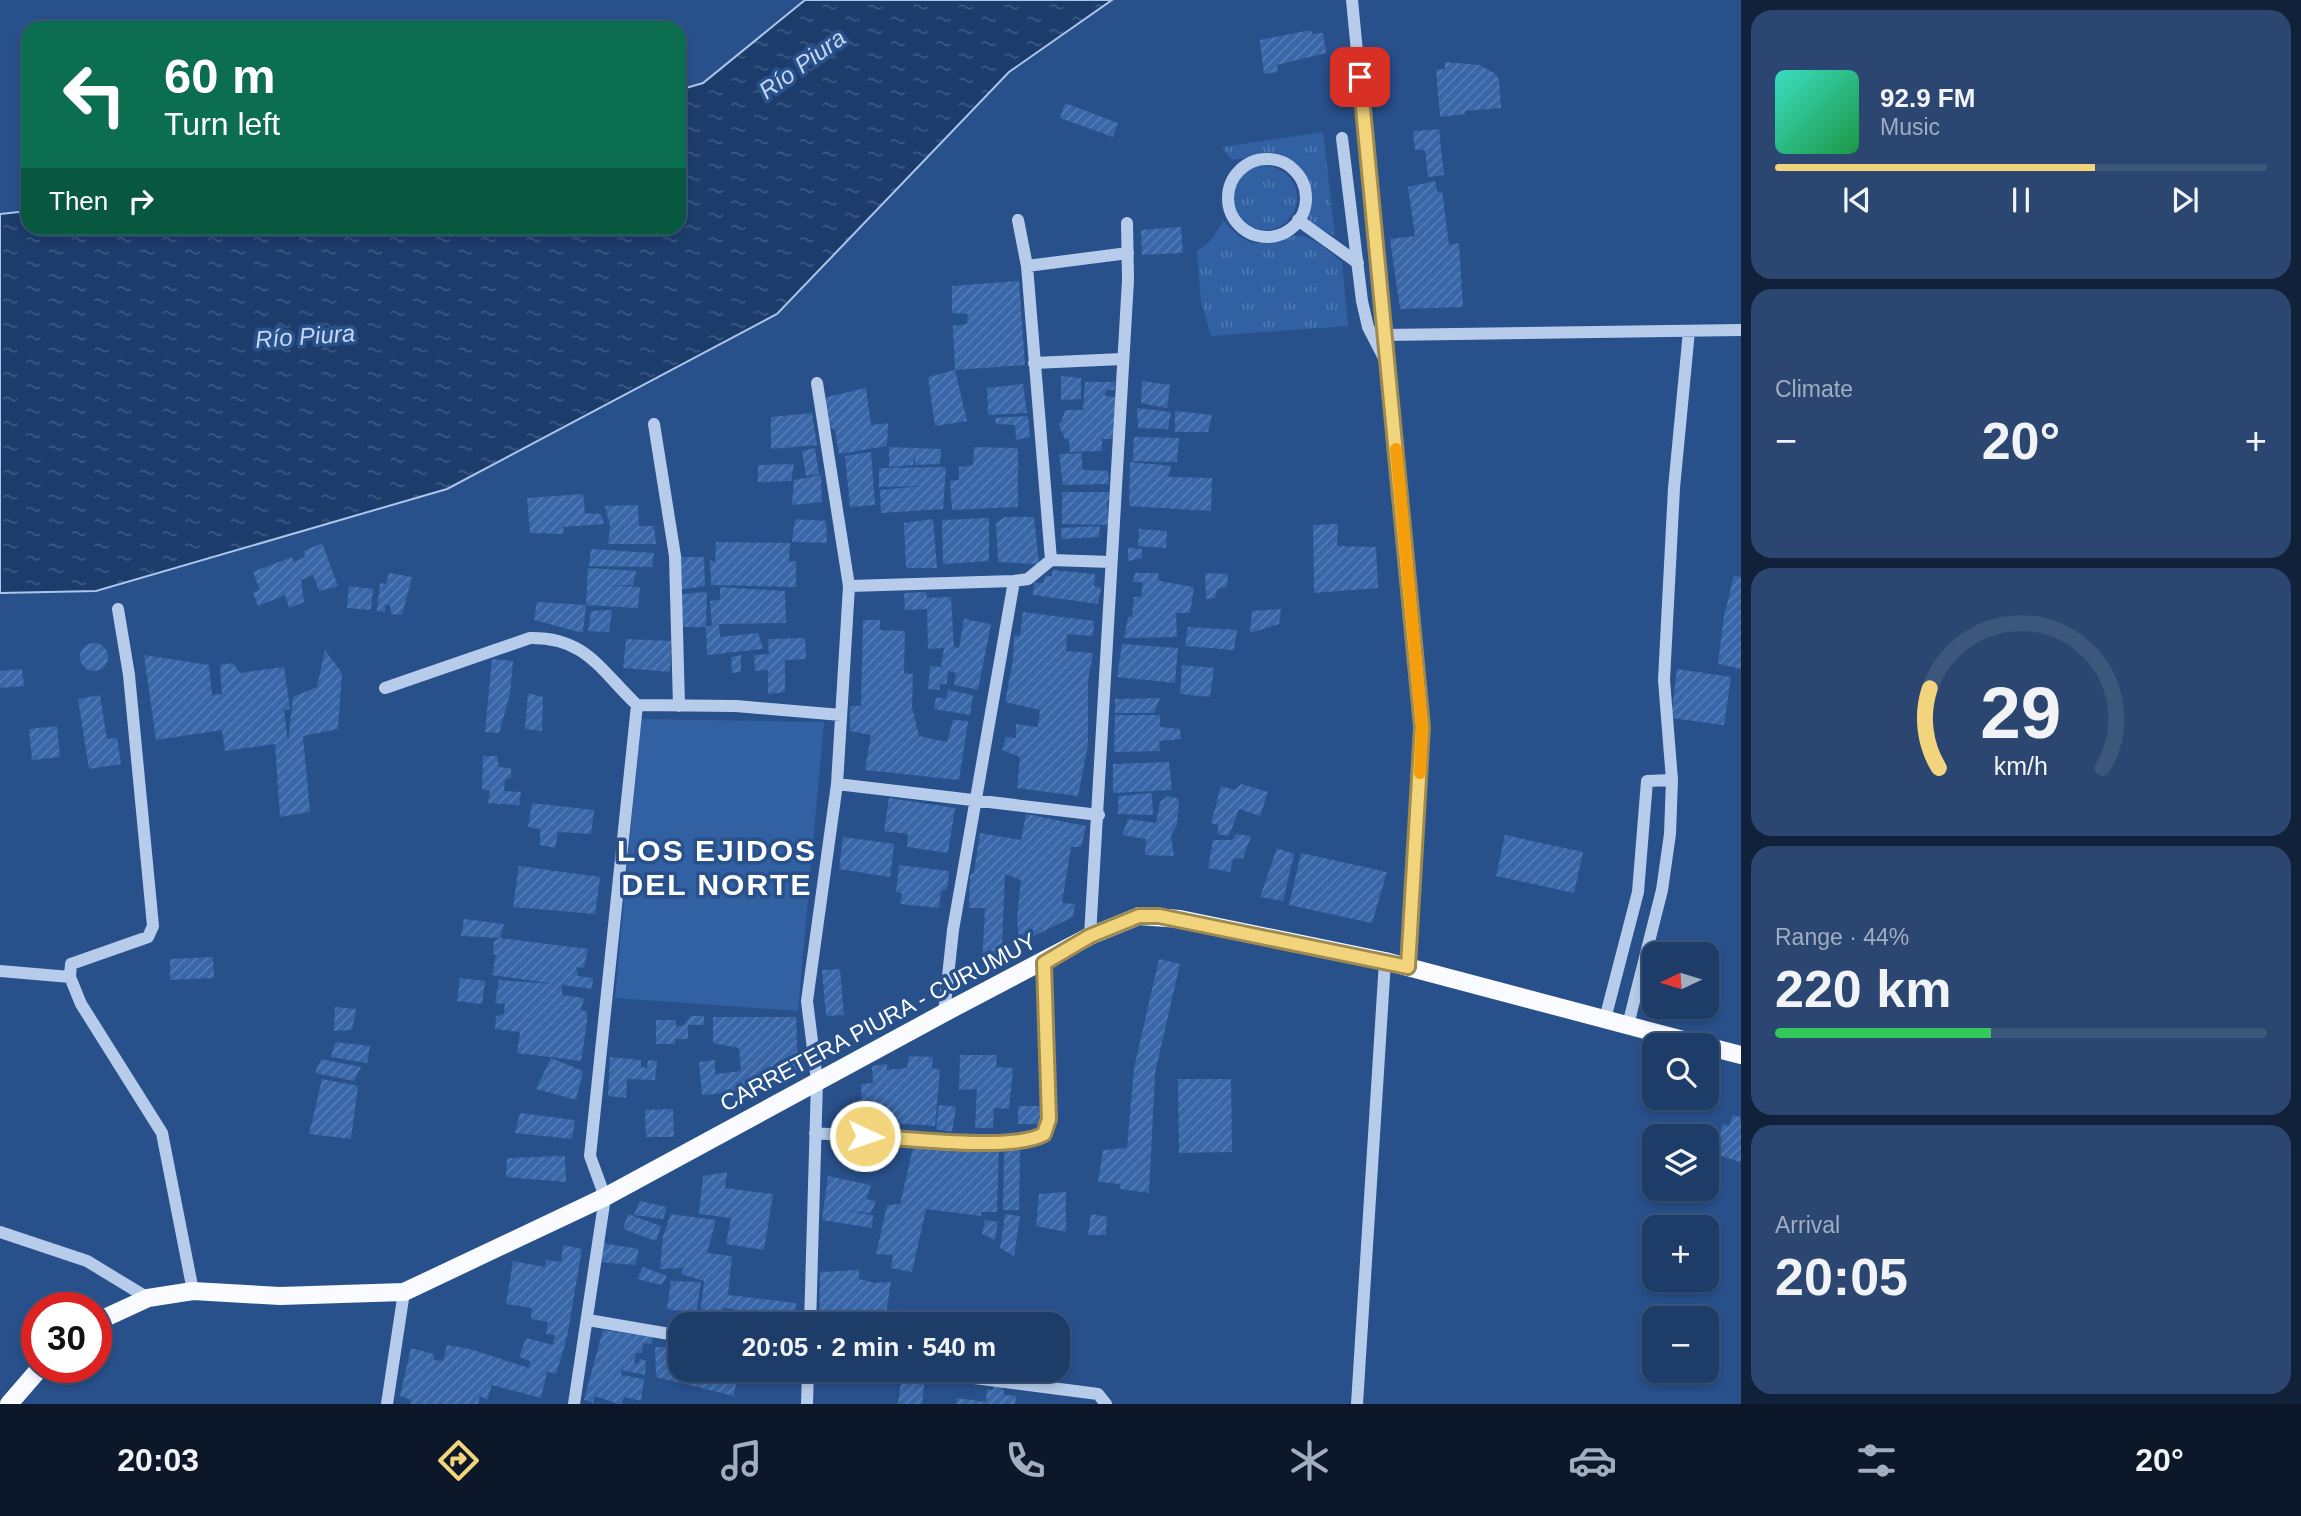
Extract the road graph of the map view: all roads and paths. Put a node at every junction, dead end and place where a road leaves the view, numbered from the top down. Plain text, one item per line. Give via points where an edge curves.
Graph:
1 (1352, 0) edge
2 (1342, 138) dead end
3 (1018, 220) dead end
4 (1298, 220) junction
5 (1127, 222) dead end
6 (1128, 253) junction
7 (1358, 263) junction
8 (1027, 266) junction
9 (1741, 330) edge
10 (1689, 331) junction
11 (1385, 335) junction
12 (1122, 359) junction
13 (1034, 363) junction
14 (1388, 365) junction
15 (817, 383) dead end
16 (654, 424) dead end
17 (1051, 560) junction
18 (1111, 562) junction
19 (1014, 581) junction
20 (849, 586) junction
21 (118, 609) dead end
22 (385, 688) dead end
23 (637, 705) junction
24 (679, 706) junction
25 (841, 715) junction
26 (1672, 780) junction
27 (837, 783) junction
28 (977, 799) junction
29 (1099, 815) junction
30 (1638, 892) junction
31 (1661, 895) junction
32 (1090, 936) junction
33 (1385, 961) junction
34 (1044, 963) junction
35 (1408, 967) junction
36 (0, 971) edge
37 (70, 977) junction
38 (944, 1013) junction
39 (1605, 1019) junction
40 (1628, 1025) junction
41 (1658, 1033) edge
42 (1719, 1049) edge
43 (1741, 1055) edge
44 (817, 1081) junction
45 (815, 1133) junction
46 (604, 1197) junction
47 (0, 1232) edge
48 (193, 1291) junction
49 (404, 1292) junction
50 (148, 1298) junction
51 (810, 1312) edge
52 (112, 1315) edge
53 (588, 1320) junction
54 (668, 1334) edge
55 (808, 1382) edge
56 (1005, 1382) edge
57 (27, 1383) edge
58 (9, 1404) edge
59 (387, 1404) edge
60 (575, 1404) edge
61 (807, 1404) edge
62 (1106, 1404) edge
63 (1357, 1404) edge

1 - 11 street
2 - 7 street
3 - 8 street
4 - 4 street via 1306,202 1305,188 1291,166 1266,159 1243,167 1234,176 1228,200 1231,213 1247,231 1271,237 1284,233
4 - 7 street
5 - 6 street
6 - 8 street
6 - 12 street
7 - 14 street via 1368,327
8 - 13 street
9 - 10 street
10 - 11 street
10 - 26 street via 1674,488 1664,680
11 - 14 street
12 - 13 street
12 - 18 street
13 - 17 street
14 - 35 street via 1422,727
15 - 20 street
16 - 24 street via 674,556
17 - 18 street
17 - 19 street via 1028,579
18 - 29 street
19 - 20 street
19 - 28 street
20 - 25 street
21 - 37 street via 131,689 153,926 142,940 71,964
22 - 23 street via 530,638 552,638 583,649
23 - 24 street
23 - 46 street via 590,1156
24 - 25 street
25 - 27 street
26 - 30 street via 1647,781
26 - 31 street
27 - 28 street
27 - 44 street via 807,1001
28 - 29 street
28 - 38 street via 953,930
29 - 32 street
30 - 31 street
30 - 39 street
31 - 40 street
32 - 33 main road, CARRETERA PIURA - CURUMUY via 1139,916 1159,916
32 - 34 main road, CARRETERA PIURA - CURUMUY
33 - 35 main road, CARRETERA PIURA - CURUMUY
33 - 63 street
34 - 38 main road, CARRETERA PIURA - CURUMUY
34 - 45 street via 1049,1119 1044,1134 1033,1140 990,1142
35 - 39 main road, CARRETERA PIURA - CURUMUY
36 - 37 street
37 - 48 street via 81,1004 162,1133
38 - 44 main road, CARRETERA PIURA - CURUMUY
39 - 40 main road, CARRETERA PIURA - CURUMUY
40 - 41 main road, CARRETERA PIURA - CURUMUY
42 - 43 main road, CARRETERA PIURA - CURUMUY
44 - 45 street
44 - 46 main road, CARRETERA PIURA - CURUMUY
45 - 51 street
46 - 49 main road, CARRETERA PIURA - CURUMUY
46 - 53 street
47 - 50 street via 87,1261
48 - 49 main road, CARRETERA PIURA - CURUMUY via 280,1296
48 - 50 main road, CARRETERA PIURA - CURUMUY
49 - 59 street
50 - 52 main road, CARRETERA PIURA - CURUMUY
53 - 54 street
53 - 60 street
55 - 61 street
56 - 62 street via 1098,1394
57 - 58 main road

